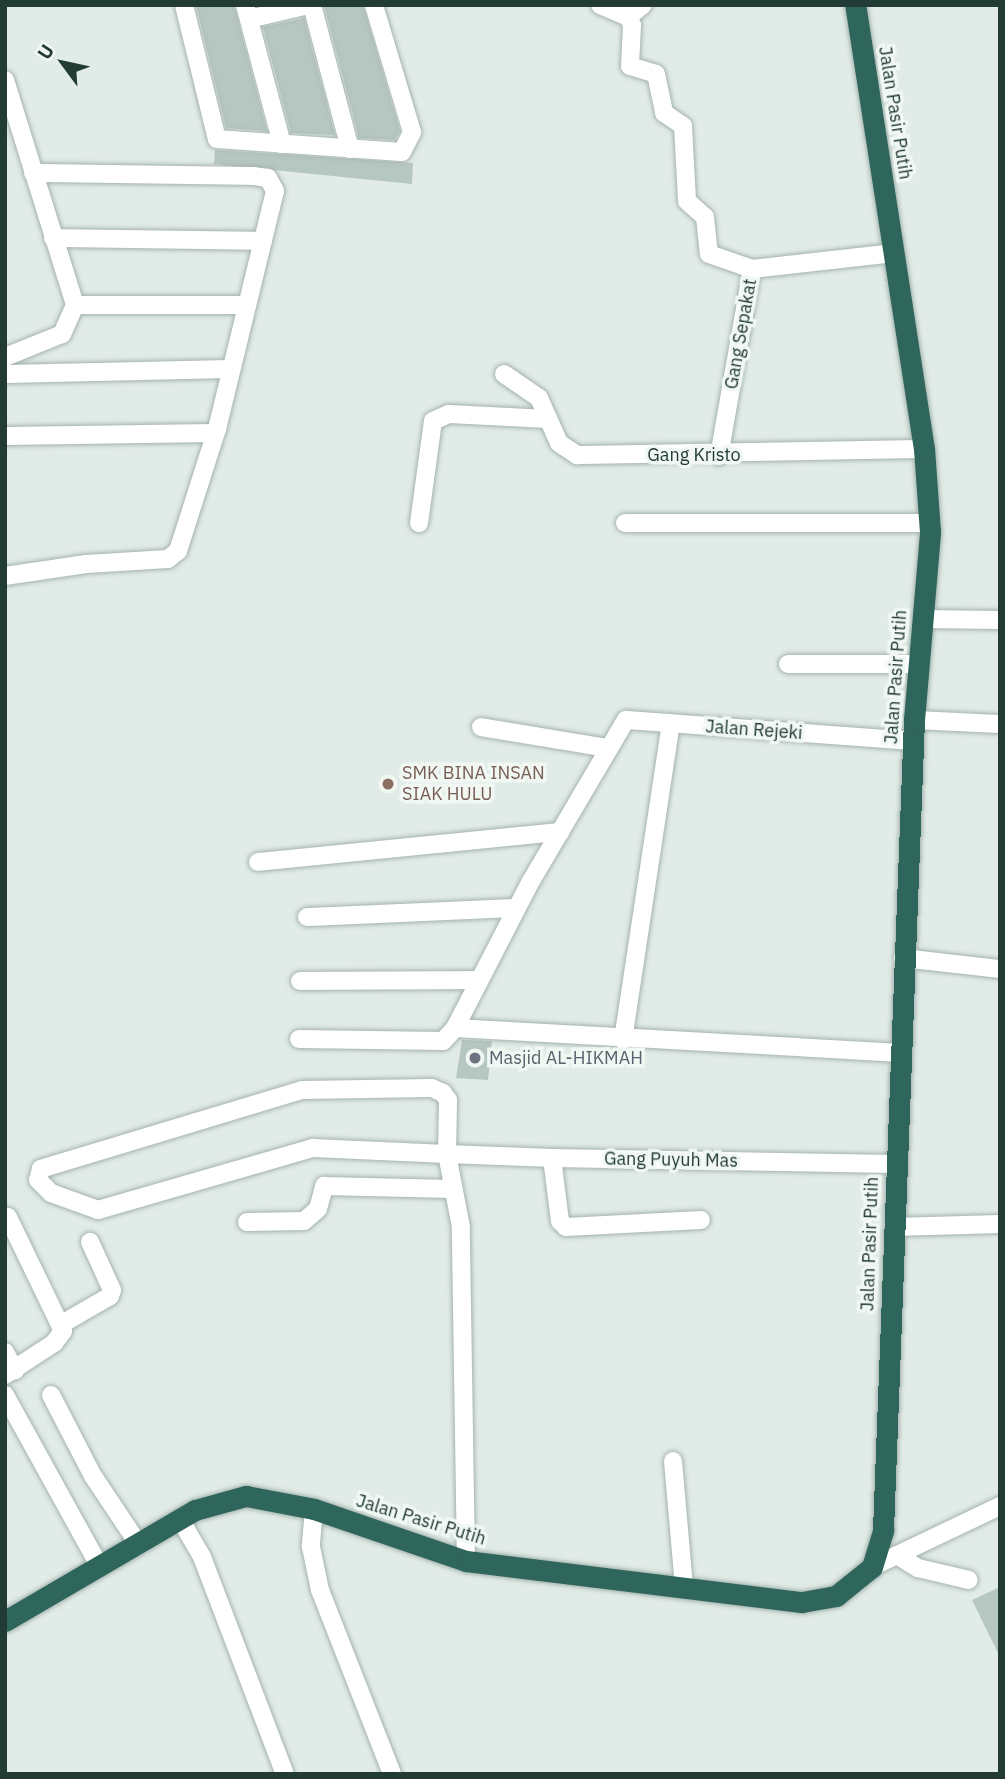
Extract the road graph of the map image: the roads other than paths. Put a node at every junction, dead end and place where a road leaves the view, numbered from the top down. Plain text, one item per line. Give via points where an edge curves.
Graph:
1 (184, 5) edge
2 (310, 5) edge
3 (374, 5) edge
4 (600, 5) edge
5 (643, 5) edge
6 (855, 5) edge
7 (247, 12) edge
8 (628, 17) junction
9 (5, 79) edge
10 (282, 144) junction
11 (350, 149) junction
12 (33, 173) junction
13 (53, 238) junction
14 (262, 241) junction
15 (894, 253) junction
16 (752, 269) junction
17 (247, 304) junction
18 (75, 305) junction
19 (5, 357) edge
20 (231, 369) junction
21 (5, 374) edge
22 (503, 374) dead end
23 (548, 419) junction
24 (217, 429) junction
25 (5, 436) edge
26 (924, 449) junction
27 (719, 456) junction
28 (419, 523) dead end
29 (625, 523) dead end
30 (929, 523) junction
31 (5, 576) edge
32 (922, 619) junction
33 (1000, 620) edge
34 (788, 664) dead end
35 (919, 664) junction
36 (671, 724) junction
37 (1000, 724) edge
38 (481, 727) dead end
39 (914, 730) junction
40 (608, 748) junction
41 (561, 832) junction
42 (258, 862) dead end
43 (517, 908) junction
44 (307, 917) dead end
45 (903, 958) junction
46 (1000, 969) edge
47 (478, 980) junction
48 (300, 981) dead end
49 (455, 1028) junction
50 (299, 1039) dead end
51 (623, 1041) junction
52 (900, 1053) junction
53 (447, 1154) junction
54 (552, 1158) junction
55 (895, 1164) junction
56 (452, 1189) junction
57 (8, 1217) dead end
58 (701, 1220) dead end
59 (247, 1222) dead end
60 (1000, 1224) edge
61 (894, 1227) junction
62 (90, 1242) dead end
63 (60, 1325) junction
64 (5, 1352) edge
65 (10, 1373) edge
66 (5, 1395) edge
67 (51, 1395) dead end
68 (673, 1461) dead end
69 (1000, 1506) edge
70 (314, 1509) junction
71 (180, 1519) junction
72 (137, 1542) junction
73 (897, 1555) junction
74 (466, 1561) junction
75 (99, 1565) junction
76 (872, 1567) junction
77 (969, 1580) dead end
78 (684, 1587) junction
79 (5, 1621) edge
80 (285, 1774) edge
81 (392, 1774) edge

1 - 10 street via 218,139
2 - 7 street
2 - 11 street
3 - 11 street via 412,132 402,152
4 - 8 street
5 - 8 street
6 - 15 highway, Jalan Pasir Putih
7 - 10 street
8 - 16 street via 632,25 629,66 656,75 664,113 683,126 687,201 705,217 709,254
9 - 12 street
10 - 11 street
12 - 13 street
12 - 14 street via 268,178 275,191
13 - 14 street
13 - 18 street
14 - 17 street
15 - 16 street, Gang Sepakat
15 - 26 highway, Jalan Pasir Putih
16 - 27 street, Gang Sepakat
17 - 18 street
17 - 20 street
18 - 19 street via 62,334
20 - 21 street
20 - 24 street
22 - 23 street, Gang Kristo via 537,396
23 - 27 street, Gang Kristo via 559,443 577,455
23 - 28 street via 449,414 433,421
24 - 25 street via 214,433
24 - 31 street via 181,544 169,559 86,564
26 - 27 street, Gang Kristo
26 - 30 highway, Jalan Pasir Putih
29 - 30 street
30 - 32 highway, Jalan Pasir Putih
32 - 33 street
32 - 35 highway, Jalan Pasir Putih
34 - 35 street
35 - 39 highway, Jalan Pasir Putih
36 - 39 street, Jalan Rejeki
36 - 40 street, Jalan Rejeki via 626,720
36 - 51 street
37 - 39 street, Jalan Rejeki
38 - 40 street
39 - 45 highway, Jalan Pasir Putih
40 - 41 street, Jalan Rejeki
41 - 42 street
41 - 43 street, Jalan Rejeki
43 - 44 street
43 - 47 street, Jalan Rejeki
45 - 46 street
45 - 52 highway, Jalan Pasir Putih
47 - 48 street
47 - 49 street, Jalan Rejeki
49 - 50 street via 438,1042
49 - 51 street
51 - 52 street
52 - 55 highway, Jalan Pasir Putih
53 - 53 street, Gang Puyuh Mas via 447,1100 432,1088 302,1090 46,1164 37,1173 51,1193 98,1210 313,1148
53 - 54 street, Gang Puyuh Mas
53 - 56 street
54 - 55 street, Gang Puyuh Mas
54 - 58 street via 560,1221 566,1227
55 - 61 highway, Jalan Pasir Putih
56 - 59 street via 324,1185 318,1209 304,1221
56 - 74 street via 461,1227
57 - 63 street
60 - 61 street
61 - 76 highway, Jalan Pasir Putih via 883,1530
62 - 63 street via 112,1290 110,1296
63 - 65 street via 61,1338
64 - 65 street
66 - 75 street
67 - 72 street via 93,1476
68 - 78 street
69 - 73 street
70 - 71 highway, Jalan Pasir Putih via 246,1496 219,1501
70 - 74 highway, Jalan Pasir Putih
70 - 81 street via 311,1547 320,1590
71 - 72 highway, Jalan Pasir Putih
71 - 80 street via 202,1557
72 - 75 highway, Jalan Pasir Putih
73 - 76 street
73 - 77 street via 918,1569
74 - 78 highway, Jalan Pasir Putih
75 - 79 highway, Jalan Pasir Putih
76 - 78 highway, Jalan Pasir Putih via 836,1595 802,1602

